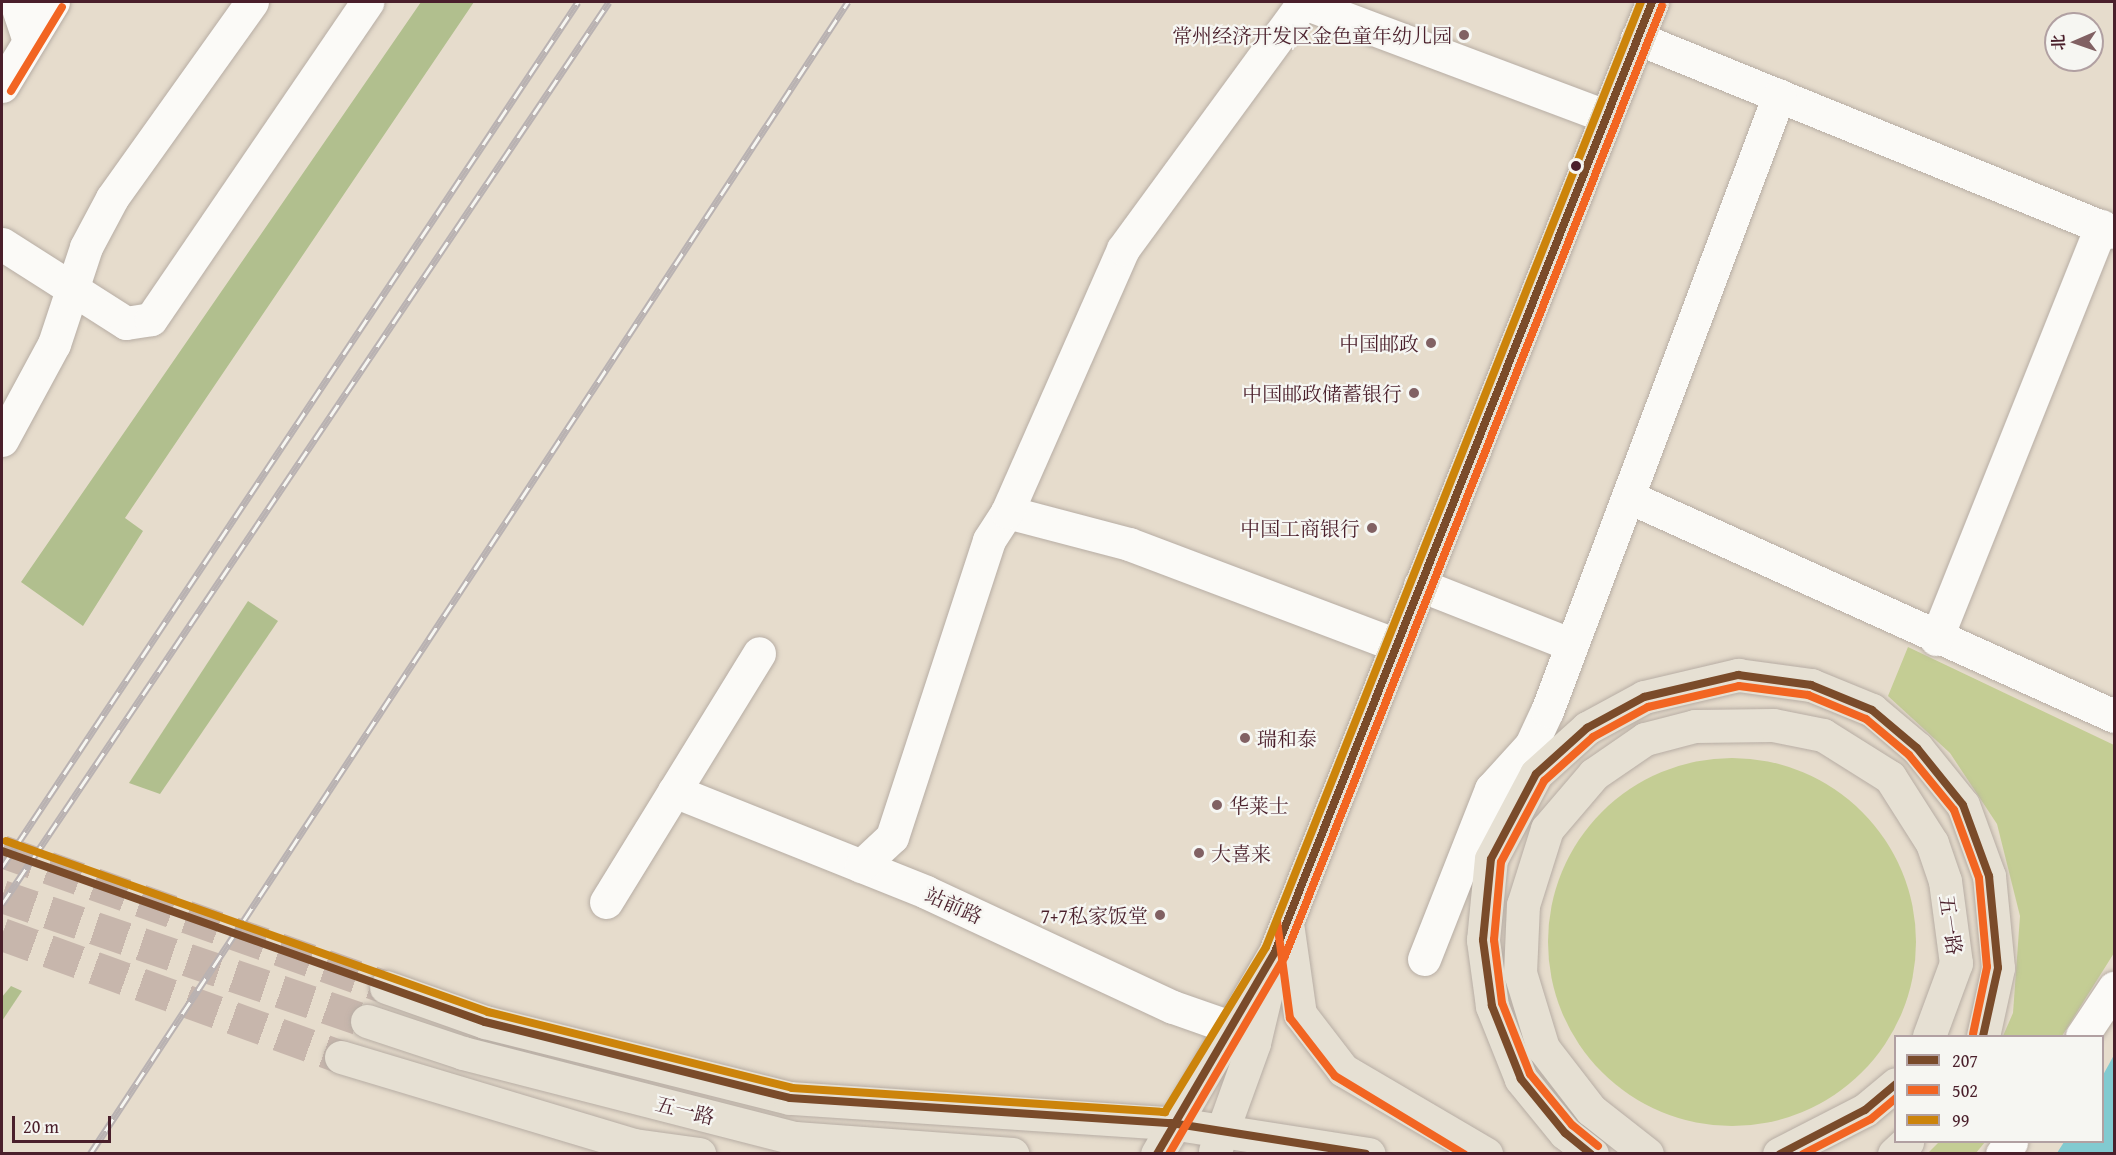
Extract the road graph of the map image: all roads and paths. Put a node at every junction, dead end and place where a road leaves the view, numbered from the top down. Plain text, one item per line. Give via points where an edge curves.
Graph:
1 (16, 2) edge
2 (53, 2) edge
3 (252, 2) edge
4 (367, 2) edge
5 (1303, 2) edge
6 (1652, 2) edge
7 (1637, 38) junction
8 (29, 41) junction
9 (2, 86) edge
10 (1779, 95) junction
11 (1606, 116) junction
12 (2108, 229) edge
13 (2, 244) edge
14 (69, 290) junction
15 (2, 440) edge
16 (1629, 497) junction
17 (1007, 512) junction
18 (1420, 585) junction
19 (1936, 639) junction
20 (1396, 645) junction
21 (1572, 645) junction
22 (759, 653) dead end
23 (2115, 716) edge
24 (674, 791) junction
25 (861, 866) junction
26 (606, 902) dead end
27 (1287, 920) junction
28 (1275, 951) junction
29 (1424, 959) dead end
30 (386, 987) tunnel mouth
31 (2115, 987) edge
32 (367, 1021) tunnel mouth
33 (1230, 1027) junction
34 (1929, 1035) edge
35 (1983, 1035) edge
36 (2083, 1035) edge
37 (341, 1057) tunnel mouth
38 (1894, 1086) edge
39 (1171, 1123) junction
40 (1219, 1143) edge
41 (1906, 1143) edge
42 (699, 1154) edge
43 (1012, 1154) edge
44 (1156, 1154) edge
45 (1369, 1154) edge
46 (1486, 1154) edge
47 (1592, 1154) edge
48 (1647, 1154) edge
49 (1779, 1154) edge
50 (1894, 1154) edge

1 - 8 street
2 - 8 street
3 - 14 street via 112,198
4 - 14 street via 151,319 126,323
5 - 11 street
5 - 17 street via 1123,249
6 - 7 main road
7 - 10 street
7 - 11 main road
8 - 9 street
10 - 12 street
10 - 16 street
11 - 18 main road
12 - 19 street
13 - 14 street
14 - 15 street via 54,344
16 - 19 street
16 - 21 street
17 - 20 street via 1129,544
17 - 25 street via 989,540 892,837
18 - 20 main road
18 - 21 street
19 - 23 street
20 - 27 main road
21 - 29 street via 1531,746 1491,789
22 - 24 street
24 - 25 street, 站前路
24 - 26 street
25 - 33 street, 站前路
27 - 28 main road
27 - 46 main road via 1300,1014 1343,1070
28 - 33 main road
28 - 40 main road via 1254,1043
30 - 39 main road, 五一路 via 485,1022 790,1098
31 - 36 street
32 - 43 main road, 五一路 via 463,1053 795,1138
33 - 39 main road
34 - 48 main road, 五一路 via 1956,963 1945,881 1932,843 1890,777 1823,735 1773,725 1695,726 1645,739 1594,774 1548,829 1523,905 1520,972 1543,1048 1591,1110
35 - 47 main road via 1998,969 1989,876 1963,805 1917,748 1872,710 1812,685 1738,675 1644,697 1587,728 1536,774 1491,859 1483,940 1492,1006 1521,1079 1565,1133
37 - 42 main road via 634,1145
38 - 49 main road via 1865,1110
39 - 40 main road, 五一路
39 - 44 main road
40 - 45 main road, 五一路
41 - 50 main road

